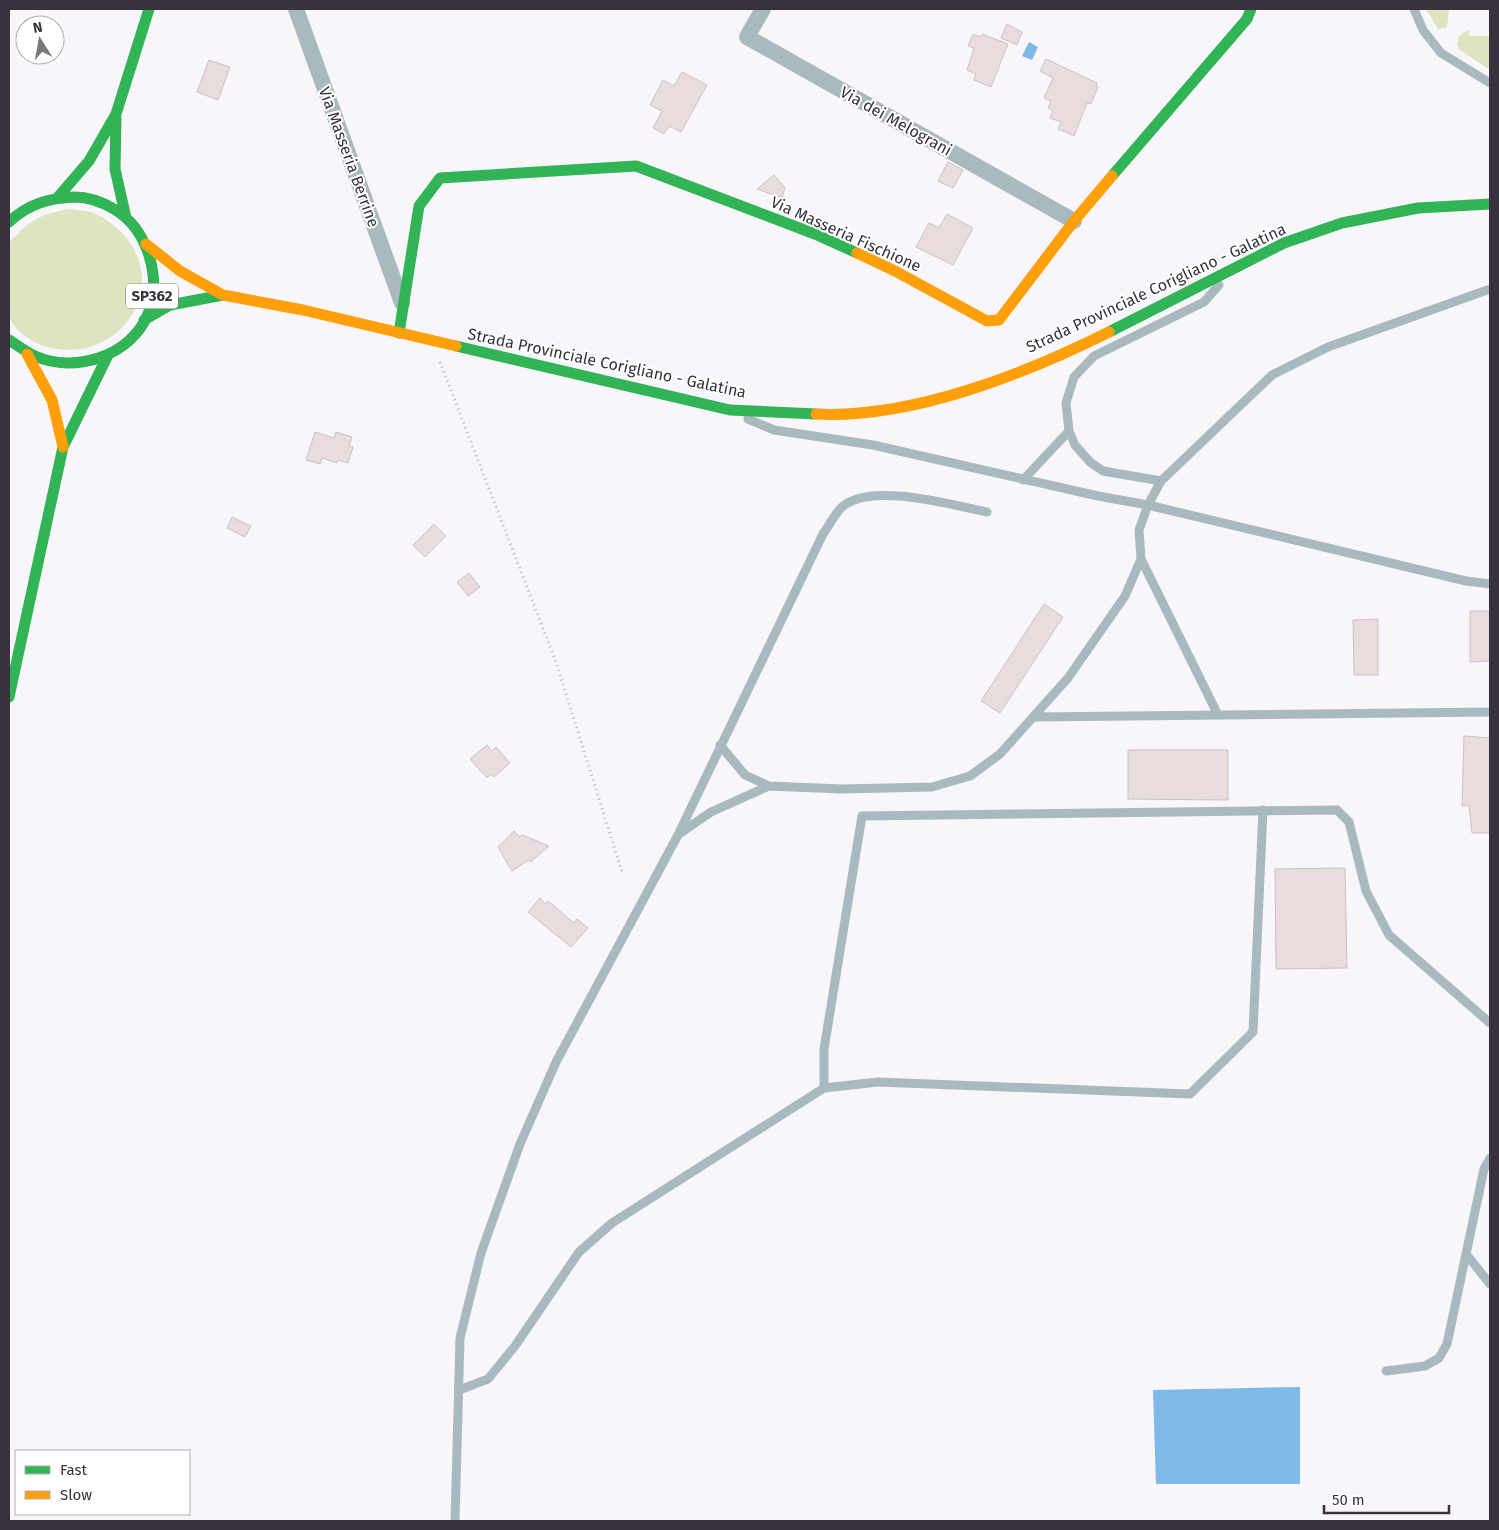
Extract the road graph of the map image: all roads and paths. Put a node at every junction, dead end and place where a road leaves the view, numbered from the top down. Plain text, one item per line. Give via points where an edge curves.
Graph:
1 (149, 9) edge
2 (296, 9) edge
3 (763, 9) edge
4 (1251, 9) edge
5 (1414, 9) edge
6 (1490, 83) edge
7 (116, 114) junction
8 (58, 197) junction
9 (1488, 204) edge
10 (126, 218) junction
11 (11, 219) edge
12 (1074, 221) junction
13 (146, 244) junction
14 (1232, 269) junction
15 (1490, 289) edge
16 (222, 295) junction
17 (403, 305) junction
18 (144, 320) junction
19 (399, 332) junction
20 (9, 340) edge
21 (432, 341) junction
22 (27, 354) junction
23 (107, 356) junction
24 (730, 410) junction
25 (1069, 431) junction
26 (63, 447) junction
27 (1023, 480) junction
28 (1161, 481) junction
29 (1148, 505) junction
30 (987, 512) dead end
31 (1141, 559) junction
32 (1490, 584) edge
33 (9, 697) edge
34 (1490, 712) edge
35 (1218, 716) junction
36 (1034, 718) junction
37 (720, 745) junction
38 (768, 786) junction
39 (1263, 810) junction
40 (678, 834) junction
41 (622, 872) dead end
42 (1490, 1023) edge
43 (824, 1088) junction
44 (1490, 1158) edge
45 (1466, 1254) junction
46 (1490, 1284) edge
47 (1386, 1372) dead end
48 (459, 1390) junction
49 (455, 1521) edge

1 - 7 main road, SP362
2 - 17 street, Via Masseria Berrine
3 - 12 street, Via dei Melograni via 747,37
4 - 12 main road, Via Masseria Fischione via 1247,19
5 - 6 lane via 1423,30 1441,53
7 - 8 main road, SP362 via 89,161
7 - 10 main road, SP362 via 115,169
8 - 10 main road, SP362 via 82,197 106,204
8 - 11 main road, SP362 via 35,203
9 - 14 main road, Strada Provinciale Corigliano - Galatina via 1418,208 1342,223 1284,243
10 - 13 main road, SP362
12 - 17 main road, Via Masseria Fischione via 999,320 988,321 895,271 815,234 636,166 440,178 419,206
13 - 16 main road, Strada Provinciale Corigliano - Galatina via 180,271
13 - 18 main road, SP362 via 153,270 153,296
14 - 24 main road, Strada Provinciale Corigliano - Galatina via 1092,340 987,384 909,406 831,415
14 - 25 lane via 1204,302 1094,356 1074,377 1066,403
15 - 28 lane via 1328,347 1272,375
16 - 18 main road, Strada Provinciale Corigliano - Galatina via 170,305
16 - 19 main road, Strada Provinciale Corigliano - Galatina
17 - 19 main road, Via Masseria Fischione
18 - 23 main road, SP362 via 129,341
19 - 21 main road, Strada Provinciale Corigliano - Galatina
20 - 22 main road, SP362
21 - 24 main road, Strada Provinciale Corigliano - Galatina
21 - 41 path via 556,662
22 - 23 main road, SP362 via 53,364 81,364
22 - 26 main road, SP362 via 52,400
23 - 26 main road, SP362
24 - 27 lane via 774,430 874,445
25 - 27 lane
25 - 28 lane via 1074,444 1103,471
26 - 33 main road, SP362
27 - 29 lane
28 - 29 lane
29 - 31 lane via 1139,530
29 - 32 lane
30 - 37 lane via 909,497 870,495 842,507 823,534
31 - 35 lane
31 - 36 lane via 1125,596 1068,678
34 - 35 lane
35 - 36 lane
36 - 38 lane via 1000,754 970,776 932,787 842,789
37 - 38 lane via 745,775
37 - 40 lane
38 - 40 lane via 711,812
39 - 42 lane via 1337,810 1349,822 1366,891 1389,935
39 - 43 lane via 862,816 824,1049
39 - 43 lane via 1253,1032 1190,1094 878,1082
40 - 48 lane via 556,1062 520,1144 481,1254 460,1338
43 - 48 lane via 612,1223 579,1252 516,1346 488,1379
44 - 45 lane via 1484,1169
45 - 46 lane
45 - 47 lane via 1446,1344 1439,1358 1425,1366
48 - 49 lane

